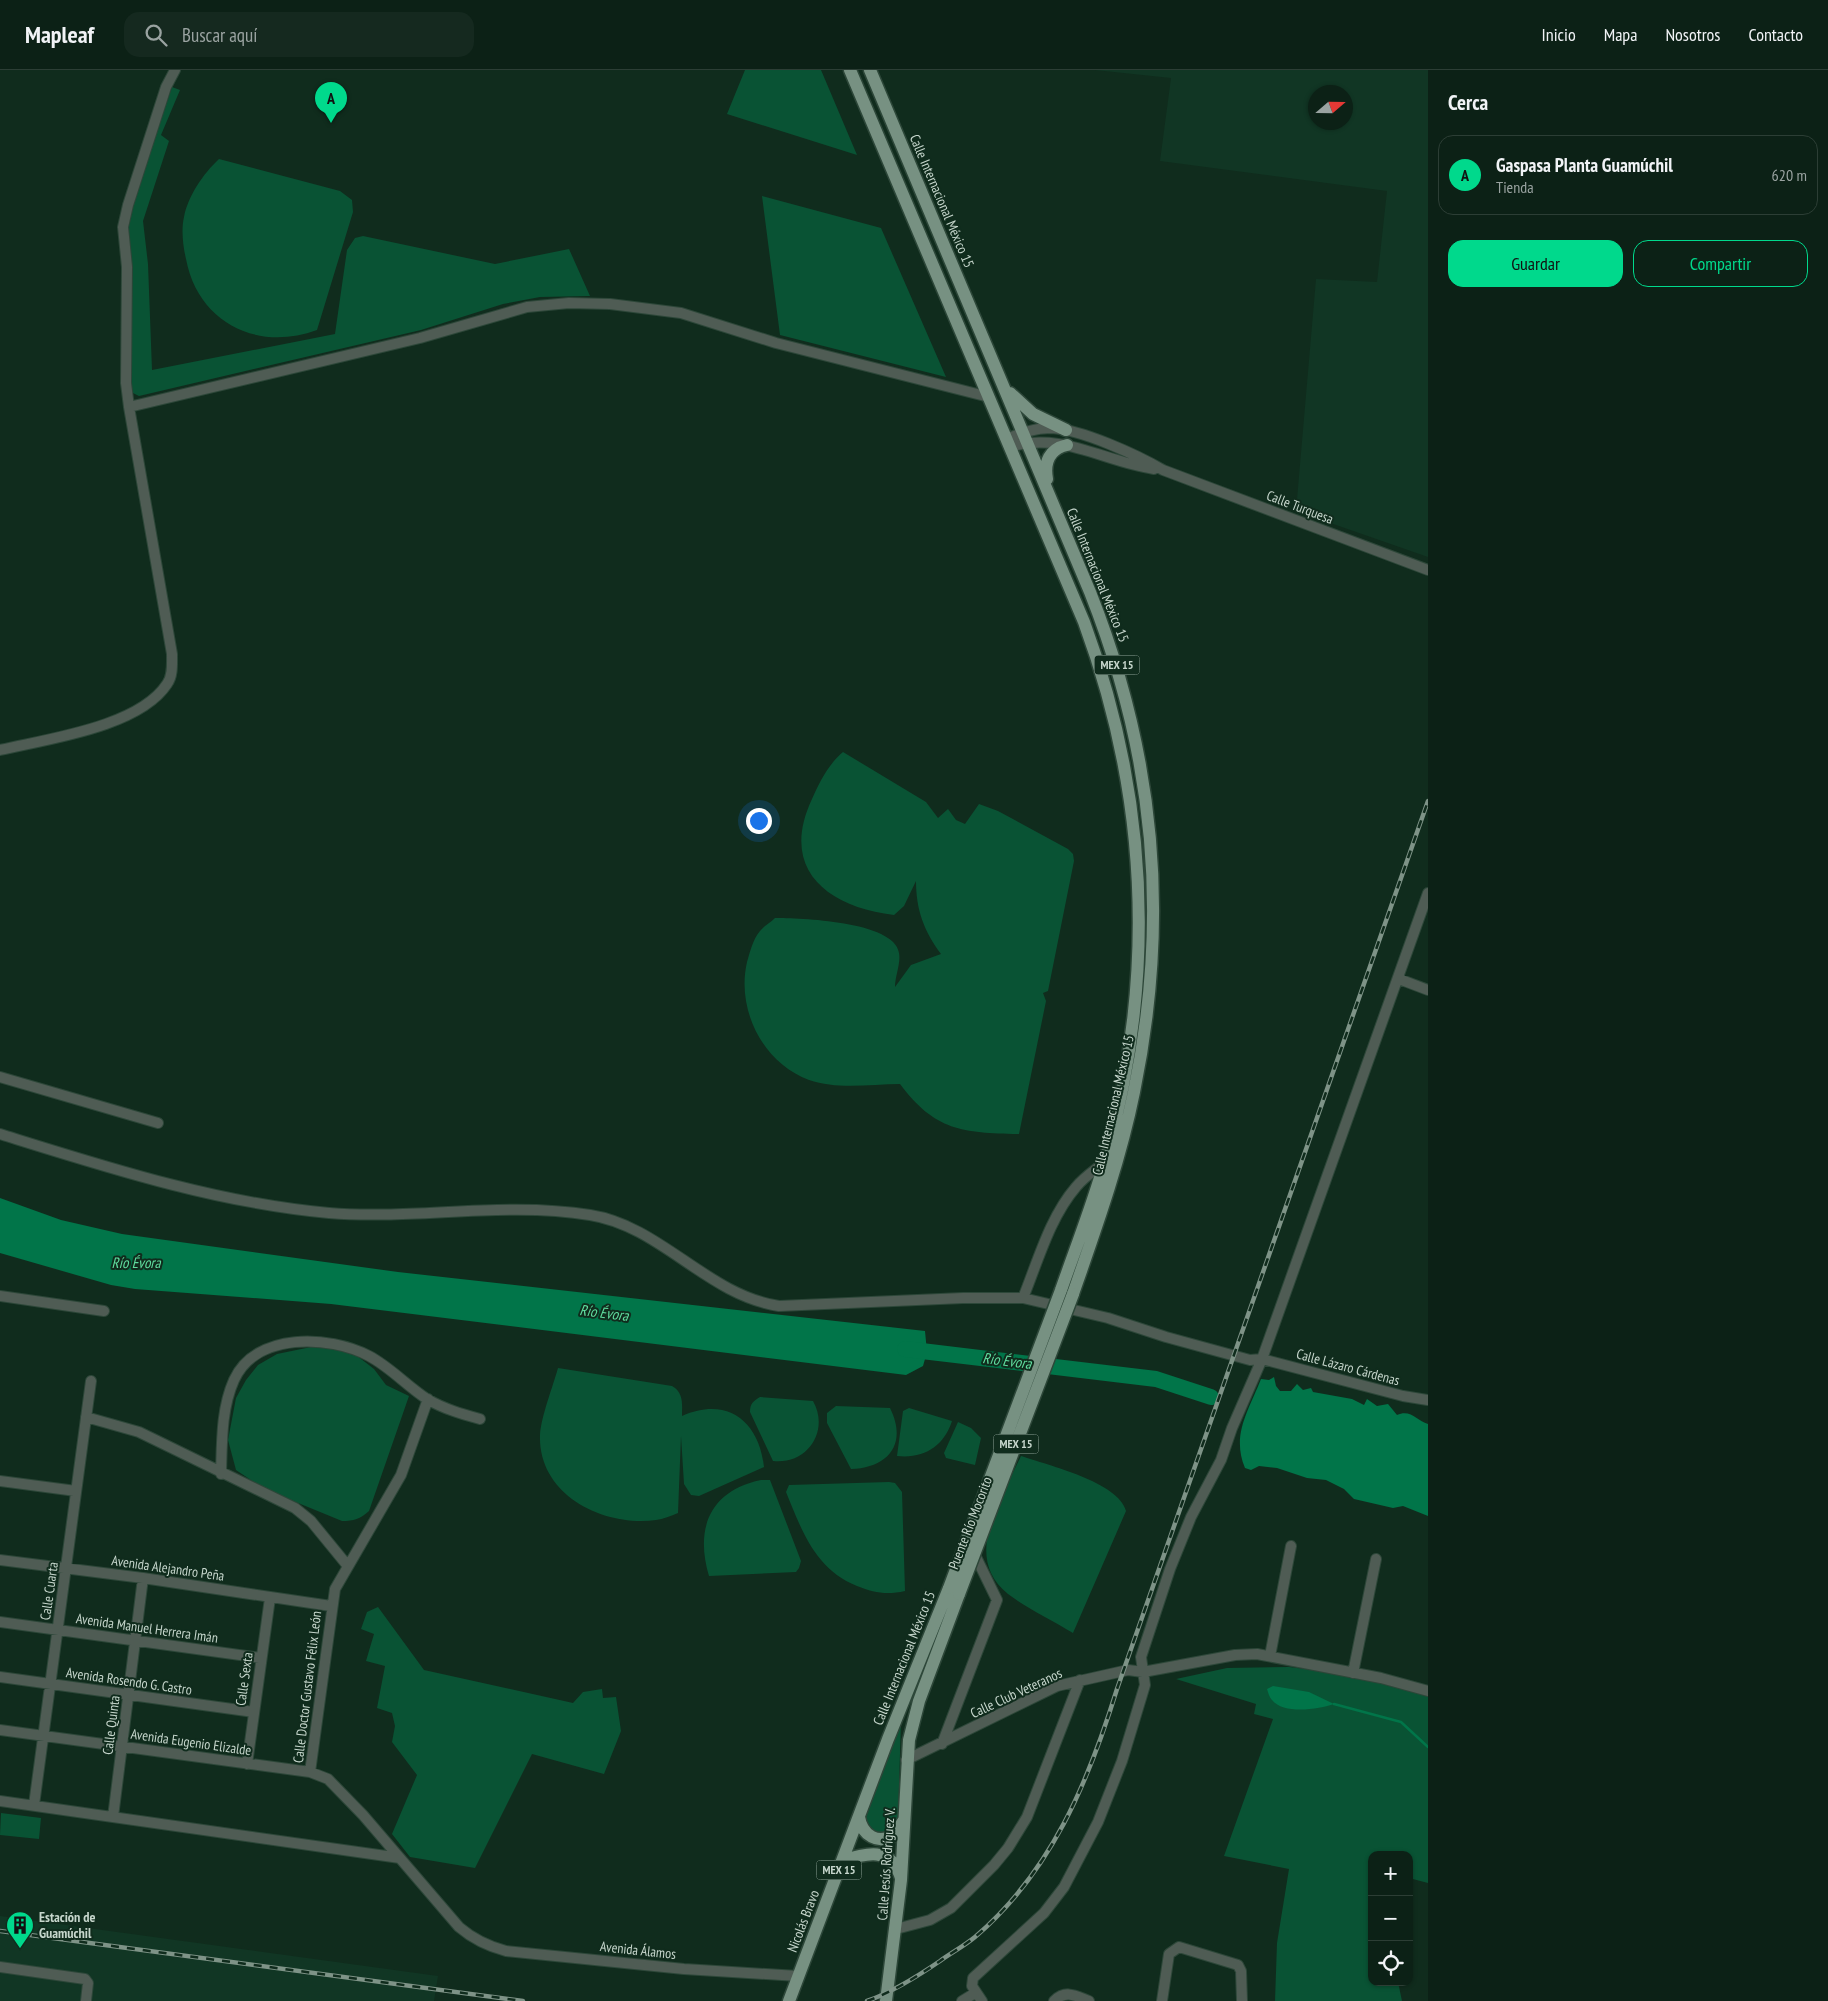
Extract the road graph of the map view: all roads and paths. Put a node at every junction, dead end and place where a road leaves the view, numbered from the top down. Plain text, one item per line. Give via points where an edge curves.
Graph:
1 (174, 70) edge
2 (850, 70) edge
3 (870, 70) edge
4 (1006, 388) junction
5 (989, 397) junction
6 (129, 407) junction
7 (1066, 430) junction
8 (1026, 436) junction
9 (1008, 443) junction
10 (1067, 445) junction
11 (1163, 470) junction
12 (1050, 496) junction
13 (1428, 570) edge
14 (0, 750) edge
15 (1428, 892) edge
16 (1399, 979) junction
17 (1428, 990) edge
18 (0, 1078) edge
19 (158, 1123) dead end
20 (0, 1134) edge
21 (1105, 1162) junction
22 (1067, 1292) junction
23 (0, 1296) edge
24 (1023, 1298) junction
25 (104, 1311) dead end
26 (1262, 1359) junction
27 (91, 1381) dead end
28 (428, 1399) junction
29 (1428, 1400) edge
30 (86, 1417) junction
31 (480, 1419) dead end
32 (221, 1474) junction
33 (0, 1481) edge
34 (76, 1491) junction
35 (1291, 1546) dead end
36 (974, 1553) junction
37 (1376, 1559) dead end
38 (0, 1560) edge
39 (347, 1565) junction
40 (66, 1568) junction
41 (143, 1578) junction
42 (954, 1591) junction
43 (270, 1598) junction
44 (331, 1606) junction
45 (0, 1622) edge
46 (58, 1630) junction
47 (135, 1640) junction
48 (1270, 1656) junction
49 (261, 1658) junction
50 (1143, 1672) junction
51 (1353, 1673) junction
52 (0, 1677) edge
53 (1080, 1680) junction
54 (50, 1684) junction
55 (1428, 1691) edge
56 (128, 1695) junction
57 (254, 1712) junction
58 (0, 1730) edge
59 (43, 1736) junction
60 (888, 1739) joint
61 (942, 1744) junction
62 (122, 1747) junction
63 (906, 1760) junction
64 (247, 1764) junction
65 (310, 1772) junction
66 (0, 1800) edge
67 (34, 1805) junction
68 (113, 1817) junction
69 (859, 1817) junction
70 (904, 1820) junction
71 (400, 1858) junction
72 (842, 1862) junction
73 (901, 1880) junction
74 (896, 1929) junction
75 (476, 1941) joint
76 (0, 1967) edge
77 (798, 1976) junction
78 (979, 1997) edge
79 (86, 2001) edge
80 (789, 2001) edge
81 (886, 2001) edge
82 (962, 2001) edge
83 (1054, 2001) edge
84 (1089, 2001) edge
85 (1162, 2001) edge
86 (1242, 2001) edge

1 - 6 street via 123,227 127,267 126,383
2 - 5 main road, Calle Internacional México 15 / MEX 15
3 - 4 main road, Calle Internacional México 15 / MEX 15
4 - 7 main road via 1033,414
4 - 8 main road, Calle Internacional México 15 / MEX 15
5 - 6 street via 776,343 681,313 610,304 569,303 527,307 411,340
5 - 9 main road, Calle Internacional México 15 / MEX 15
6 - 14 street via 172,654 168,683 157,696 126,716 80,732
7 - 8 street, Calle Turquesa via 1040,429
7 - 11 street, Calle Turquesa via 1130,453
8 - 9 street, Calle Turquesa
8 - 10 street, Calle Turquesa
8 - 12 main road, Calle Internacional México 15 / MEX 15
9 - 21 main road, Calle Internacional México 15 / MEX 15 via 1084,622 1102,673 1122,744 1132,813 1139,896 1137,975 1124,1080
10 - 11 street, Calle Turquesa
10 - 12 main road via 1053,451 1046,466
11 - 13 street, Calle Turquesa
12 - 22 main road, Calle Internacional México 15 / MEX 15 via 1105,629 1130,714 1148,817 1154,907 1148,1008 1134,1094 1114,1169
15 - 16 street
16 - 17 street
16 - 26 street
18 - 19 street
20 - 24 street, Calle Lázaro Cárdenas via 132,1175 255,1202 327,1213 535,1212 609,1219 640,1234 731,1291 779,1306
21 - 22 main road, Calle Internacional México 15 / MEX 15
21 - 24 street via 1077,1185 1067,1198
22 - 36 main road, Puente Río Mocorito / MEX 15, bridge
22 - 42 main road, Puente Río Mocorito / MEX 15, bridge
23 - 25 street
24 - 26 street, Calle Lázaro Cárdenas via 1108,1318 1250,1360
26 - 29 street, Calle Lázaro Cárdenas
26 - 50 street via 1221,1460 1191,1517 1170,1569 1141,1657
27 - 30 street, Calle Cuarta
28 - 31 street via 451,1411
28 - 32 street via 372,1357 343,1345 307,1341 277,1346 246,1364 233,1382 224,1416
28 - 39 street, Calle Doctor Gustavo Félix León via 401,1475
30 - 32 street via 139,1432
30 - 34 street, Calle Cuarta
32 - 39 street via 303,1513
33 - 34 street
34 - 40 street, Calle Cuarta
35 - 48 street
36 - 42 main road, Puente Río Mocorito / MEX 15, bridge
36 - 61 street via 997,1600
37 - 51 street
38 - 40 street, Avenida Alejandro Peña
39 - 44 street, Calle Doctor Gustavo Félix León
40 - 41 street, Avenida Alejandro Peña
40 - 46 street, Calle Cuarta
41 - 43 street, Avenida Alejandro Peña
41 - 47 street, Calle Quinta
42 - 60 main road, Calle Internacional México 15 / MEX 15
42 - 63 main road, Calle Jesús Rodríguez V. / MEX 15 via 919,1701
43 - 44 street, Avenida Alejandro Peña
43 - 49 street, Calle Sexta
44 - 65 street, Calle Doctor Gustavo Félix León
45 - 46 street, Avenida Manuel Herrera Imán
46 - 47 street, Avenida Manuel Herrera Imán
46 - 54 street, Calle Cuarta
47 - 49 street, Avenida Manuel Herrera Imán
47 - 56 street, Calle Quinta
48 - 50 street, Calle Club Veteranos via 1235,1655
48 - 51 street, Calle Club Veteranos
49 - 57 street, Calle Sexta
50 - 53 street, Calle Club Veteranos via 1128,1670
50 - 78 street via 1145,1685 1122,1761 1098,1822 1069,1880 1044,1913 981,1968 971,1982
51 - 55 street, Calle Club Veteranos
52 - 54 street, Avenida Rosendo G. Castro
53 - 61 street, Calle Club Veteranos via 1045,1691
53 - 74 street via 1027,1817 1008,1848 951,1908 930,1920
54 - 56 street, Avenida Rosendo G. Castro
54 - 59 street, Calle Cuarta
56 - 57 street, Avenida Rosendo G. Castro
56 - 62 street, Calle Quinta
57 - 64 street, Calle Sexta
58 - 59 street, Avenida Eugenio Elizalde
59 - 62 street, Avenida Eugenio Elizalde
59 - 67 street, Calle Cuarta
60 - 69 main road, Nicolás Bravo / MEX 15
61 - 63 street, Calle Club Veteranos
62 - 64 street, Avenida Eugenio Elizalde
62 - 68 street, Calle Quinta
63 - 70 main road, Calle Jesús Rodríguez V. / MEX 15
64 - 65 street, Avenida Eugenio Elizalde
65 - 71 street, Avenida Eugenio Elizalde via 326,1776
66 - 67 street
67 - 68 street
68 - 71 street
69 - 70 main road via 864,1832 880,1839 895,1834
69 - 72 main road, Nicolás Bravo / MEX 15
70 - 73 main road, Calle Jesús Rodríguez V. / MEX 15
71 - 75 street, Avenida Eugenio Elizalde via 459,1927
72 - 73 main road via 868,1854 883,1856 895,1864
72 - 77 main road, Nicolás Bravo / MEX 15
73 - 74 main road, Calle Jesús Rodríguez V. / MEX 15
74 - 81 main road, Calle Jesús Rodríguez V. / MEX 15
75 - 77 street, Avenida Álamos via 506,1951 684,1969
76 - 79 street via 85,1979 88,1983
77 - 80 main road, Nicolás Bravo / MEX 15
78 - 82 street
83 - 84 street via 1064,1994
85 - 86 street via 1169,1954 1178,1947 1238,1964

